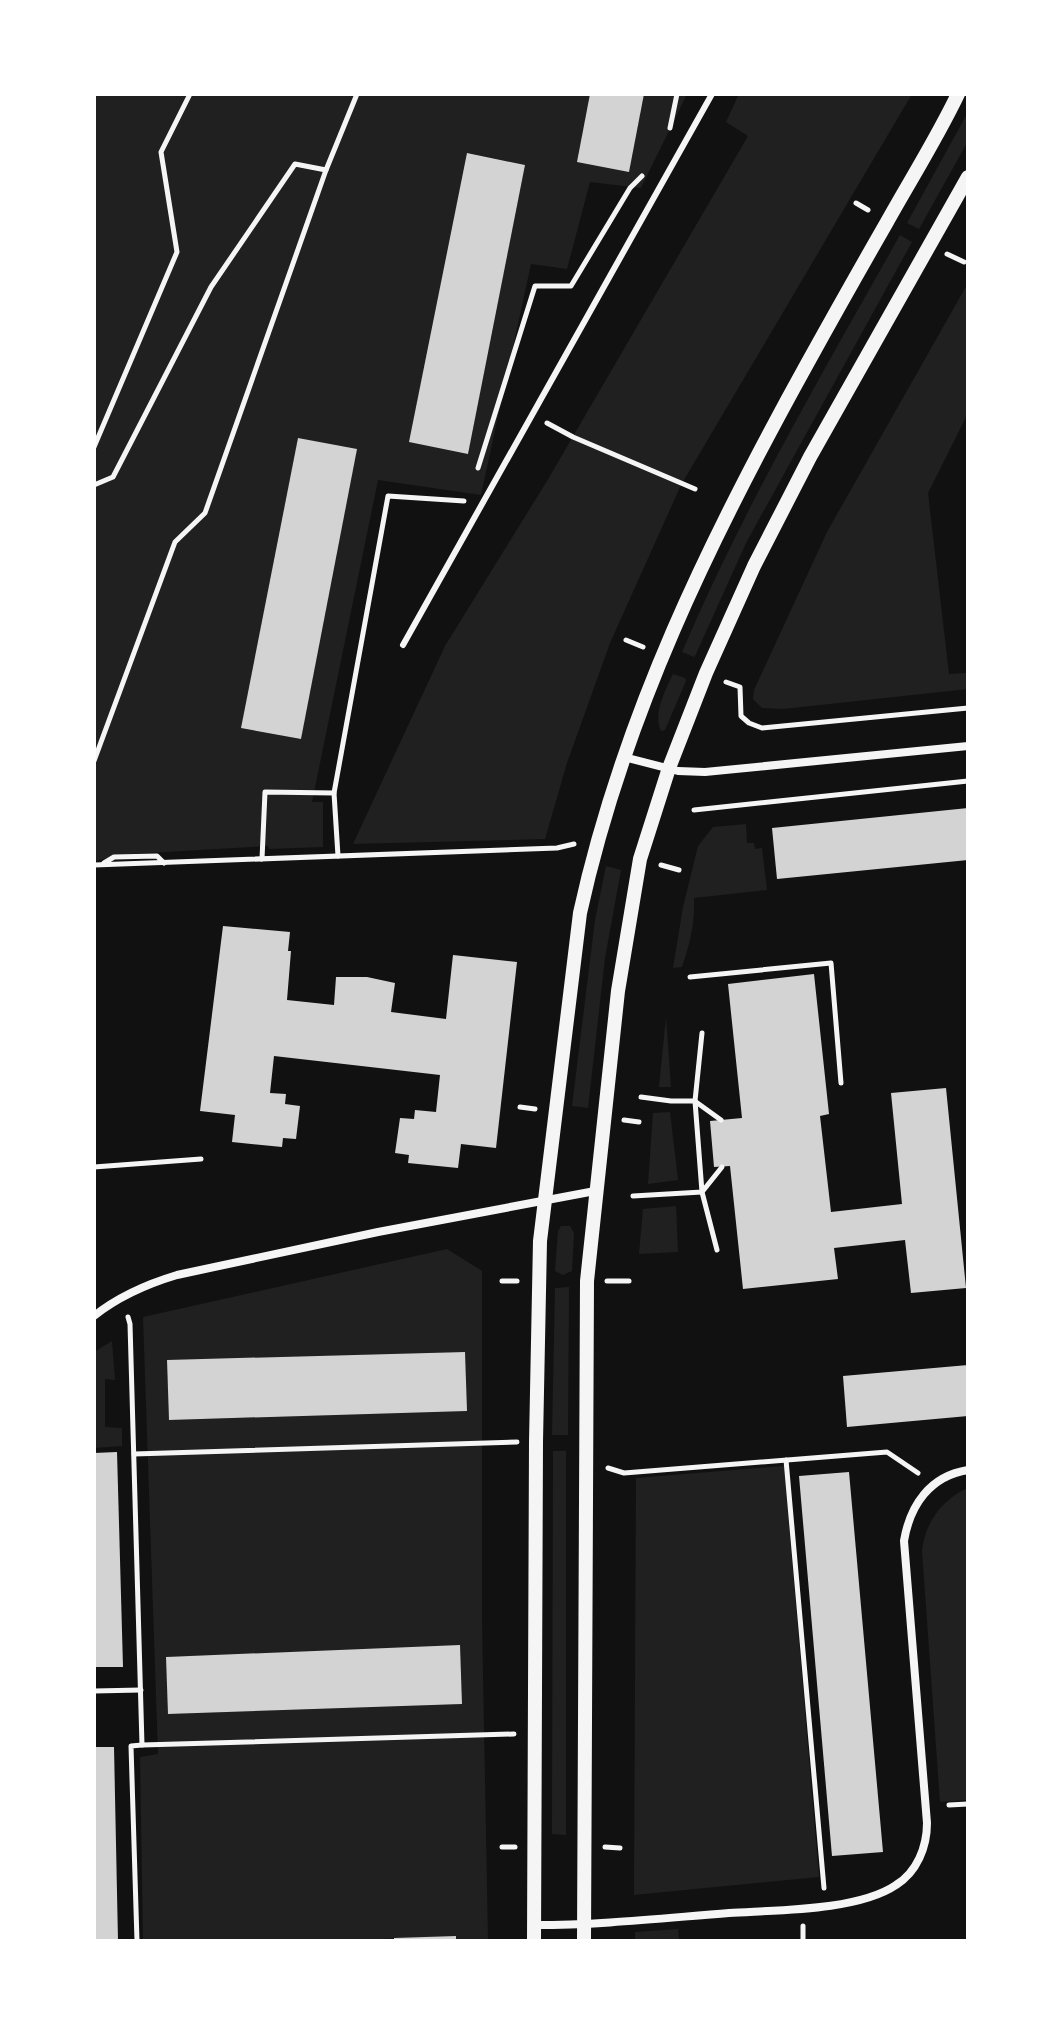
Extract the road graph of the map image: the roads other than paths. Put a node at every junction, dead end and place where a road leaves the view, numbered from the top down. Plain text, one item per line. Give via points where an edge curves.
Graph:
1 (712, 94) edge
2 (958, 94) edge
3 (968, 177) edge
4 (403, 645) dead end
5 (968, 746) edge
6 (624, 757) junction
7 (669, 768) junction
8 (595, 1191) junction
9 (544, 1199) junction
10 (94, 1316) edge
11 (968, 1470) edge
12 (535, 1925) junction
13 (584, 1925) junction
14 (534, 1941) edge
15 (584, 1941) edge

1 - 4 lane
2 - 6 street via 727,511 661,655
3 - 7 street via 772,530
5 - 7 street via 741,770
6 - 7 street
6 - 9 street via 580,913
7 - 8 street via 640,859 629,915
8 - 9 street
8 - 13 street via 586,1305
9 - 10 street via 177,1275 121,1297
9 - 12 street via 538,1325
11 - 13 street via 951,1474 924,1492 911,1513 904,1541 927,1823 917,1862 897,1885 870,1897
12 - 13 street
12 - 14 street
13 - 15 street

